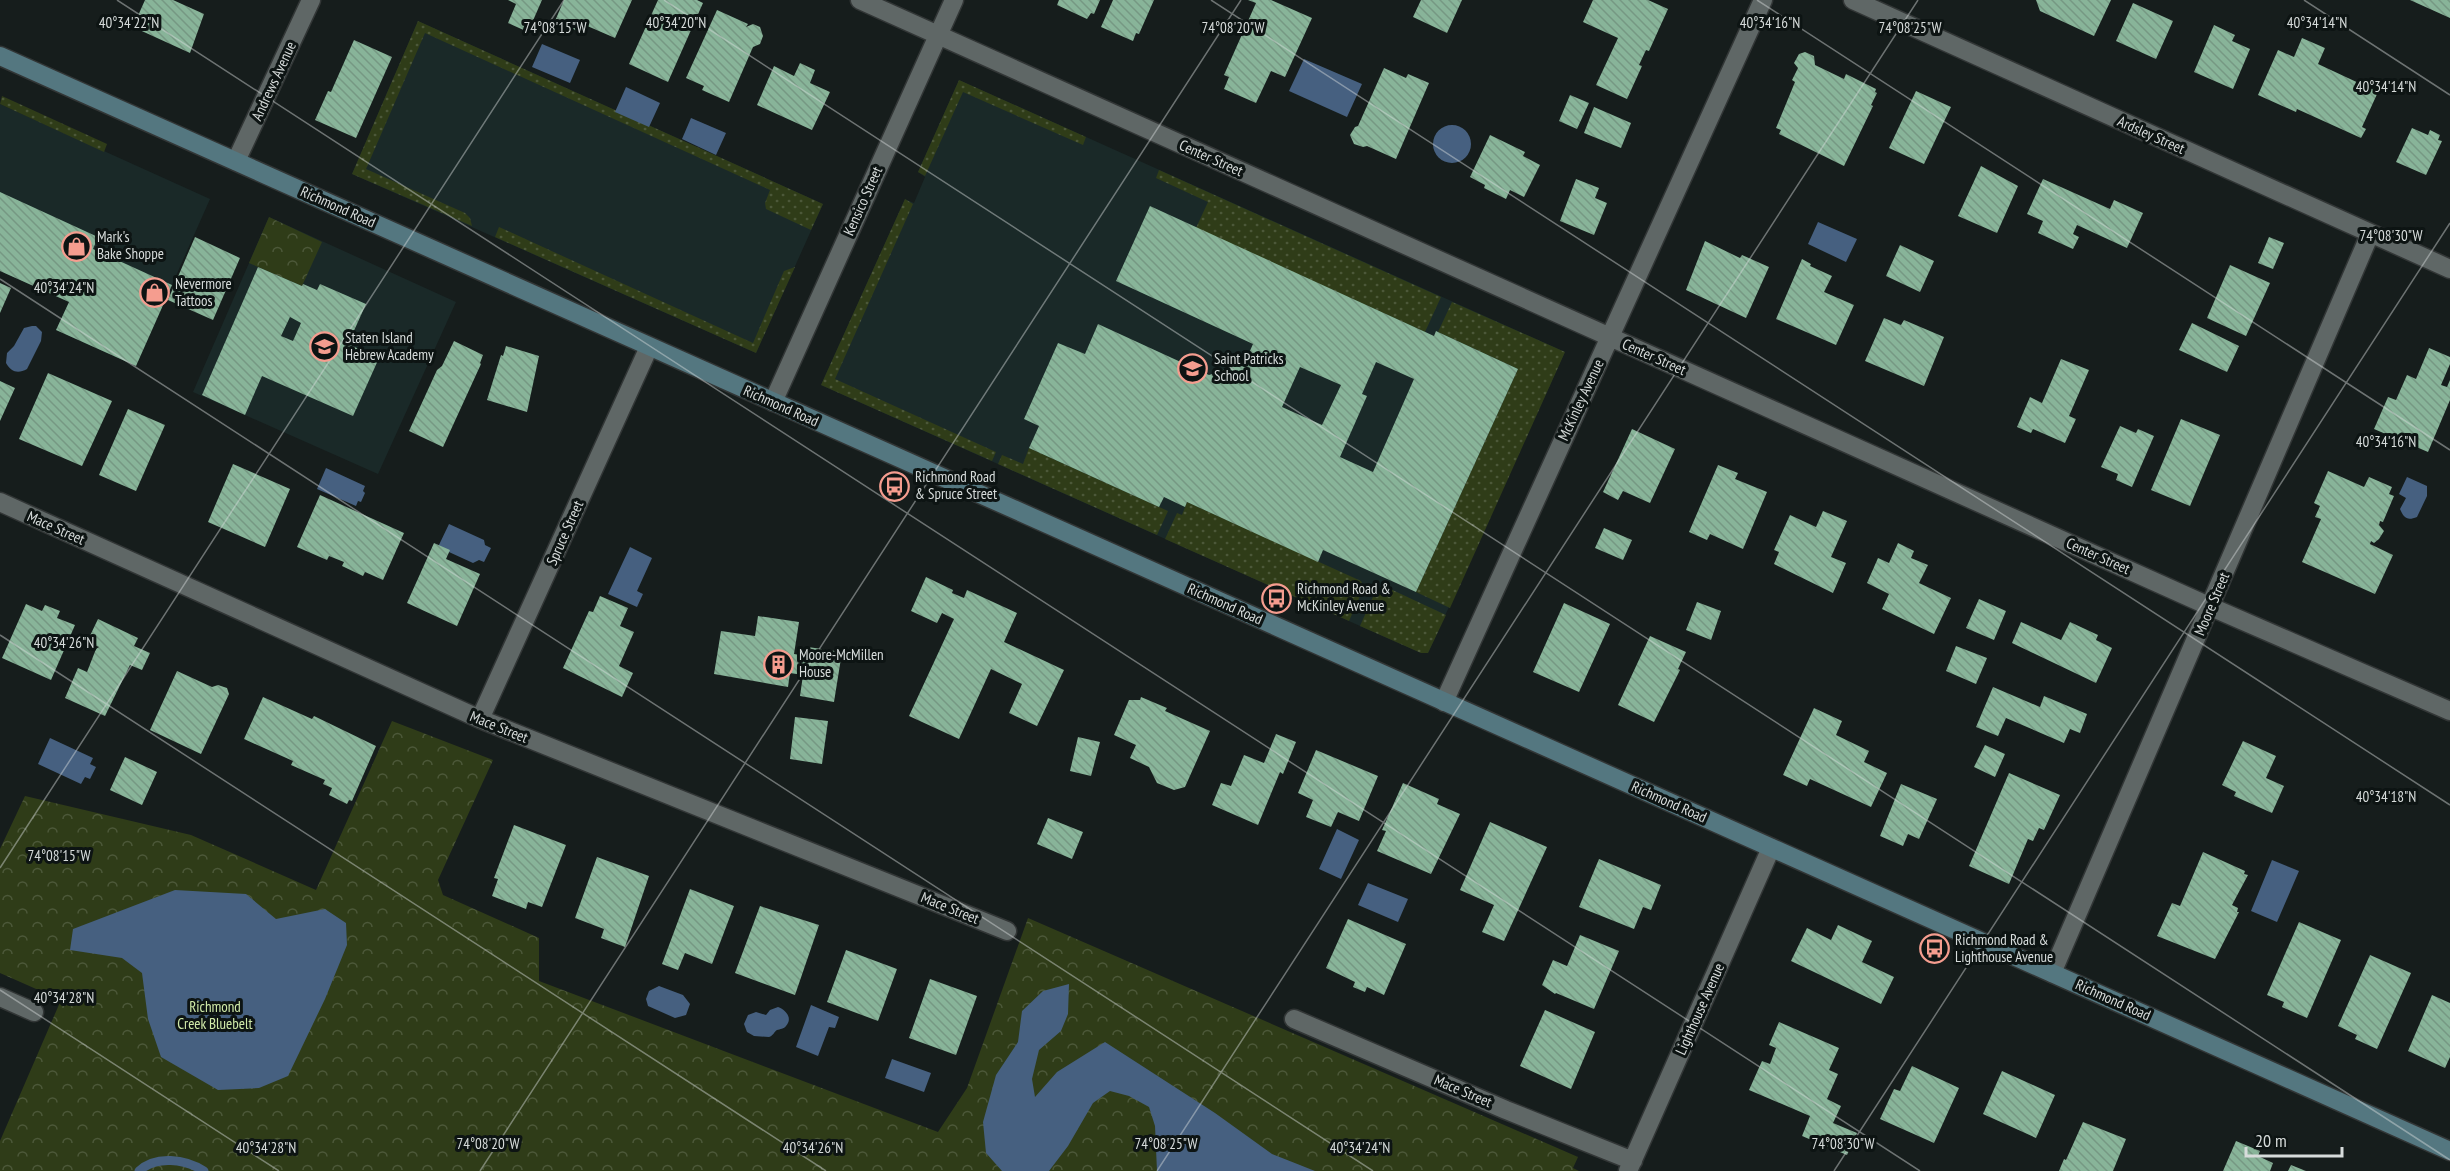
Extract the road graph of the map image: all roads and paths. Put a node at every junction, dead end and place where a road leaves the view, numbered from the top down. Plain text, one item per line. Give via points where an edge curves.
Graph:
1 (311, 0) edge
2 (860, 0) edge
3 (954, 0) edge
4 (1763, 0) edge
5 (1853, 0) edge
6 (938, 35) junction
7 (0, 56) edge
8 (236, 161) junction
9 (2370, 234) junction
10 (2450, 269) edge
11 (1610, 337) junction
12 (650, 347) junction
13 (773, 402) junction
14 (0, 502) edge
15 (2211, 607) junction
16 (1444, 702) junction
17 (2450, 711) edge
18 (480, 719) junction
19 (1772, 848) junction
20 (1007, 931) dead end
21 (2052, 973) junction
22 (0, 997) edge
23 (34, 1012) dead end
24 (1294, 1019) dead end
25 (2450, 1151) edge
26 (1631, 1166) edge

1 - 8 street, Andrews Avenue
2 - 6 street, Center Street
3 - 6 street, Kensico Street
4 - 11 street, McKinley Avenue
5 - 9 street, Ardsley Street
6 - 11 street, Center Street
6 - 13 street, Kensico Street
7 - 8 street, Richmond Road
8 - 12 street, Richmond Road
9 - 10 street, Ardsley Street
9 - 15 street, Moore Street
11 - 15 street, Center Street
11 - 16 street, McKinley Avenue
12 - 13 street, Richmond Road
12 - 18 street, Spruce Street
13 - 16 street, Richmond Road
14 - 18 street, Mace Street
15 - 17 street, Center Street
15 - 21 street, Moore Street
16 - 19 street, Richmond Road
18 - 20 street, Mace Street
19 - 21 street, Richmond Road
19 - 26 street, Lighthouse Avenue
21 - 25 street, Richmond Road
22 - 23 street
24 - 26 street, Mace Street

